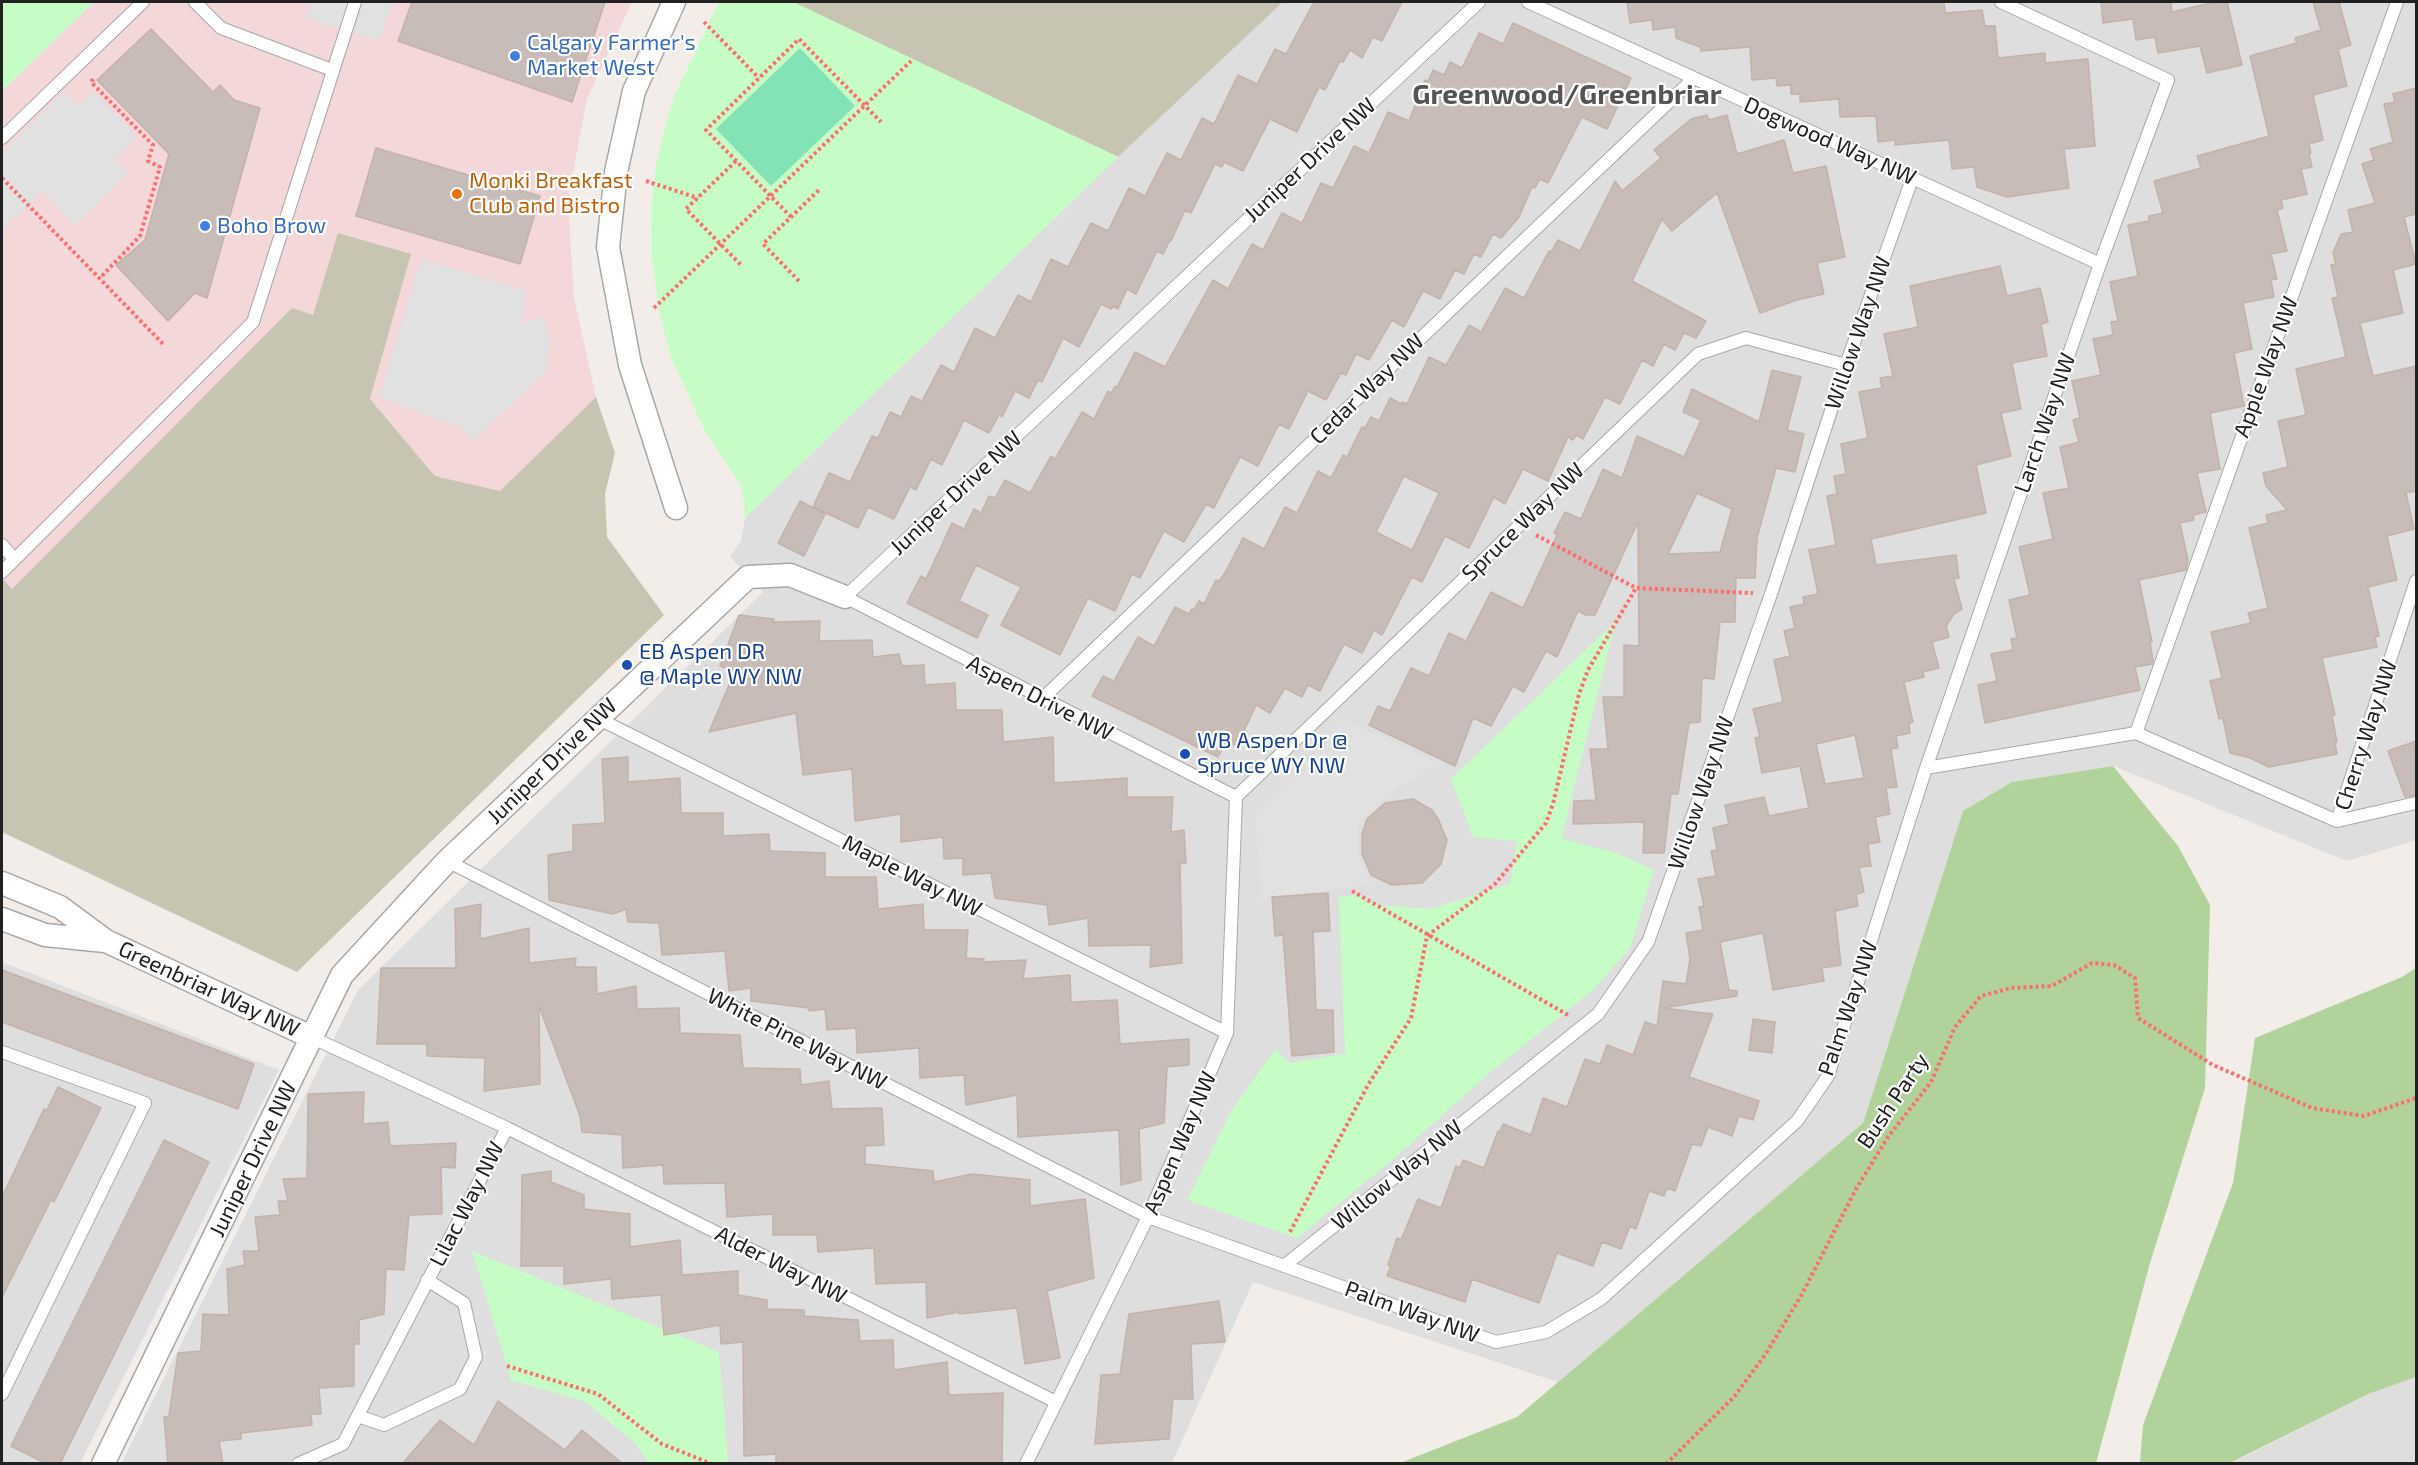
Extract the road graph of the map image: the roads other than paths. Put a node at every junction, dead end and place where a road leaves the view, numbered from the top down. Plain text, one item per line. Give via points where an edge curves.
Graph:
1 (143, 2) edge
2 (195, 2) edge
3 (355, 2) edge
4 (674, 2) edge
5 (1479, 2) edge
6 (1528, 2) edge
7 (2001, 2) edge
8 (2397, 2) edge
9 (332, 70) junction
10 (1693, 79) junction
11 (2, 138) edge
12 (1912, 179) junction
13 (2100, 264) junction
14 (1846, 364) junction
15 (676, 508) dead end
16 (2, 545) edge
17 (14, 559) junction
18 (2, 572) edge
19 (2416, 581) edge
20 (845, 597) junction
21 (1042, 699) junction
22 (597, 718) junction
23 (2136, 733) junction
24 (1926, 768) junction
25 (1236, 798) junction
26 (2416, 803) edge
27 (2337, 821) junction
28 (447, 861) junction
29 (2, 883) edge
30 (2, 919) edge
31 (106, 941) junction
32 (1227, 1033) junction
33 (313, 1038) junction
34 (2, 1052) edge
35 (507, 1128) junction
36 (1148, 1217) junction
37 (1284, 1266) junction
38 (428, 1280) junction
39 (2, 1394) edge
40 (1056, 1402) junction
41 (358, 1416) junction
42 (103, 1464) edge
43 (298, 1464) edge
44 (1026, 1464) edge

1 - 11 lane
2 - 9 lane via 221,28
3 - 9 lane
4 - 15 street via 634,92 616,172 608,247 630,365
5 - 20 lane, Juniper Drive NW
6 - 10 lane, Dogwood Way NW
7 - 13 lane, Larch Way NW via 2168,80
8 - 23 lane, Apple Way NW
9 - 17 lane via 253,322
10 - 12 lane, Dogwood Way NW
10 - 21 lane, Cedar Way NW
12 - 13 lane, Dogwood Way NW
12 - 14 lane, Willow Way NW
13 - 24 lane, Larch Way NW
14 - 25 lane, Spruce Way NW via 1746,338 1698,354
14 - 37 lane, Willow Way NW via 1771,594 1648,942 1599,1014
16 - 17 lane
17 - 18 lane
19 - 27 lane, Cherry Way NW
20 - 21 lane, Aspen Drive NW
20 - 22 street, Juniper Drive NW via 790,575 748,577
21 - 25 lane, Aspen Drive NW
22 - 28 street, Juniper Drive NW
22 - 32 lane, Maple Way NW
23 - 24 lane
23 - 27 lane
24 - 37 lane, Palm Way NW via 1828,1076 1797,1121 1601,1299 1546,1332 1496,1342
25 - 32 lane, Aspen Way NW
26 - 27 lane
28 - 33 street, Juniper Drive NW via 342,975
28 - 36 lane, White Pine Way NW
29 - 31 street, Greenbriar Way NW via 60,908
30 - 31 street, Greenbriar Way NW via 45,935
31 - 33 street, Greenbriar Way NW
32 - 36 lane, Aspen Way NW
33 - 35 lane, Alder Way NW
33 - 42 street, Juniper Drive NW
34 - 39 lane via 145,1103
35 - 38 lane, Lilac Way NW
35 - 40 lane, Alder Way NW
36 - 37 lane, Palm Way NW
36 - 40 lane, Aspen Way NW
38 - 41 lane, Lilac Way NW
38 - 41 lane, Lilac Way NW via 464,1303 476,1357 471,1368 460,1389 384,1425
40 - 44 lane, Aspen Way NW
41 - 43 lane, Lilac Way NW via 343,1444

